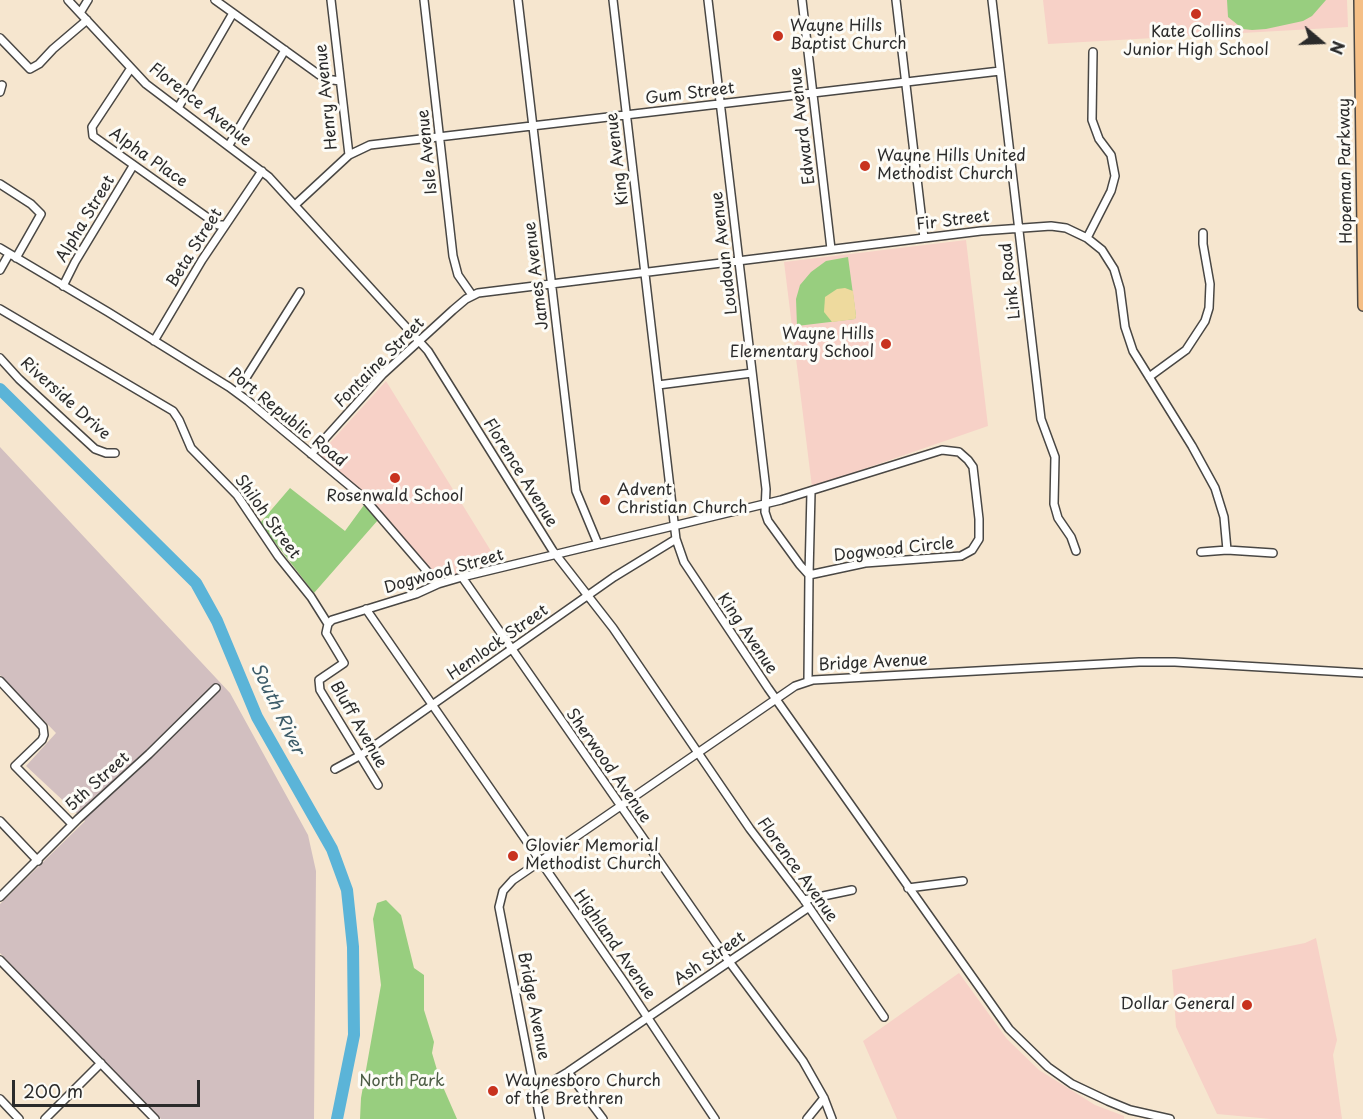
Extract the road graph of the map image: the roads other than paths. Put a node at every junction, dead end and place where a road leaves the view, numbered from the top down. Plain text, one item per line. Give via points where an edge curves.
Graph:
1 (68, 0) edge
2 (88, 0) edge
3 (215, 0) edge
4 (331, 0) edge
5 (424, 0) edge
6 (518, 0) edge
7 (613, 0) edge
8 (708, 0) edge
9 (802, 0) edge
10 (896, 0) edge
11 (992, 0) edge
12 (1359, 0) edge
13 (80, 13) junction
14 (233, 13) junction
15 (87, 20) junction
16 (0, 38) edge
17 (285, 50) junction
18 (1093, 52) dead end
19 (131, 68) junction
20 (1000, 71) junction
21 (340, 81) junction
22 (906, 82) junction
23 (813, 92) junction
24 (721, 104) junction
25 (178, 108) junction
26 (627, 114) junction
27 (533, 125) junction
28 (440, 137) junction
29 (229, 145) junction
30 (349, 155) junction
31 (133, 166) junction
32 (262, 171) junction
33 (0, 184) edge
34 (295, 205) junction
35 (225, 225) junction
36 (1018, 228) junction
37 (1203, 233) dead end
38 (924, 238) junction
39 (1087, 238) junction
40 (0, 248) edge
41 (831, 249) junction
42 (13, 256) junction
43 (739, 261) junction
44 (0, 270) edge
45 (645, 272) junction
46 (551, 283) junction
47 (63, 286) junction
48 (300, 292) dead end
49 (472, 295) junction
50 (1363, 306) edge
51 (0, 309) edge
52 (154, 341) junction
53 (419, 342) junction
54 (0, 358) edge
55 (752, 373) junction
56 (1149, 377) junction
57 (658, 385) junction
58 (237, 392) junction
59 (115, 453) dead end
60 (311, 454) junction
61 (811, 492) junction
62 (765, 504) junction
63 (674, 527) junction
64 (676, 539) junction
65 (598, 544) junction
66 (1227, 550) junction
67 (1076, 551) dead end
68 (1201, 552) dead end
69 (1273, 552) dead end
70 (556, 555) junction
71 (809, 574) junction
72 (462, 577) junction
73 (438, 584) junction
74 (588, 596) junction
75 (366, 609) junction
76 (328, 624) junction
77 (512, 649) junction
78 (1363, 674) edge
79 (0, 681) edge
80 (808, 681) junction
81 (216, 688) dead end
82 (775, 698) junction
83 (432, 705) junction
84 (698, 752) junction
85 (361, 755) junction
86 (335, 769) dead end
87 (378, 785) dead end
88 (620, 806) junction
89 (0, 821) edge
90 (72, 825) junction
91 (38, 861) junction
92 (540, 861) junction
93 (963, 881) dead end
94 (908, 888) junction
95 (852, 890) dead end
96 (0, 897) edge
97 (807, 904) junction
98 (0, 960) edge
99 (729, 962) junction
100 (884, 1017) dead end
101 (647, 1018) junction
102 (101, 1063) junction
103 (568, 1072) junction
104 (536, 1091) junction
105 (824, 1098) junction
106 (0, 1099) edge
107 (19, 1119) edge
108 (45, 1119) edge
109 (155, 1119) edge
110 (540, 1119) edge
111 (603, 1119) edge
112 (715, 1119) edge
113 (807, 1119) edge
114 (832, 1119) edge
115 (1170, 1119) edge

1 - 13 street, Florence Avenue
2 - 13 street
3 - 14 street
4 - 21 street, Henry Avenue
5 - 28 street, Isle Avenue
6 - 27 street, James Avenue
7 - 26 street, King Avenue
8 - 24 street, Loudoun Avenue
9 - 23 street, Edward Avenue
10 - 22 street
11 - 20 street, Link Road
12 - 50 main road, Hopeman Parkway
13 - 15 street, Florence Avenue
14 - 17 street
14 - 25 street
15 - 16 street via 34,68 29,69
15 - 19 street, Florence Avenue
17 - 21 street via 326,79
17 - 29 street
18 - 39 street via 1092,120 1111,155 1115,176
19 - 25 street, Florence Avenue
19 - 31 street, Alpha Place via 91,129 93,136
20 - 22 street, Gum Street
20 - 36 street, Link Road
21 - 30 street, Henry Avenue
22 - 23 street, Gum Street
22 - 38 street
23 - 24 street, Gum Street
23 - 41 street, Edward Avenue
24 - 26 street, Gum Street
24 - 43 street, Loudoun Avenue
25 - 29 street, Florence Avenue
26 - 27 street, Gum Street
26 - 45 street, King Avenue
27 - 28 street, Gum Street
27 - 46 street, James Avenue
28 - 30 street, Gum Street via 370,145
28 - 49 street, Isle Avenue via 455,266
29 - 32 street, Florence Avenue
30 - 34 street, Henry Avenue
31 - 35 street, Alpha Place via 218,225
31 - 47 street, Alpha Street
32 - 34 street, Florence Avenue
32 - 35 street, Beta Street
33 - 42 street via 41,214
34 - 53 street, Florence Avenue
35 - 52 street, Beta Street
36 - 38 street, Fir Street
36 - 39 street, Fir Street via 1061,227
36 - 67 street, Link Road via 1041,419 1055,457 1054,504
37 - 56 street via 1210,284 1205,321 1186,350
38 - 41 street, Fir Street
39 - 56 street, Fir Street via 1102,250 1114,269 1129,341
40 - 42 street, Port Republic Road
41 - 43 street, Fir Street
42 - 44 street
42 - 47 street, Port Republic Road
43 - 45 street, Fir Street
43 - 55 street, Loudoun Avenue
45 - 46 street, Fir Street
45 - 57 street, King Avenue
46 - 49 street, Fir Street
46 - 65 street, James Avenue via 576,491
47 - 52 street, Port Republic Road
48 - 58 street
49 - 53 street, Fontaine Street
51 - 76 street, Shiloh Street via 173,411 190,448 230,486
52 - 58 street, Port Republic Road
53 - 60 street, Fontaine Street via 380,378
53 - 70 street, Florence Avenue
54 - 59 street, Riverside Drive via 95,449
55 - 57 street
55 - 62 street, Loudoun Avenue
56 - 66 street, Fir Street via 1215,489 1224,517
57 - 63 street, King Avenue
58 - 60 street, Port Republic Road
60 - 73 street, Port Republic Road via 363,497
61 - 62 street, Dogwood Street
61 - 71 street
61 - 71 street, Dogwood Circle via 942,450 955,451 968,460 974,472 980,533 972,550 961,556 865,563
62 - 63 street, Dogwood Street
62 - 71 street, Loudoun Avenue via 768,521
63 - 64 street, King Avenue
63 - 65 street, Dogwood Street
64 - 74 street, Hemlock Street
64 - 82 street, King Avenue via 687,568
65 - 70 street, Dogwood Street
66 - 68 street
66 - 69 street
70 - 72 street, Dogwood Street
70 - 74 street, Florence Avenue
71 - 80 street
72 - 73 street, Dogwood Street
72 - 77 street, Sherwood Avenue
73 - 75 street, Dogwood Street
74 - 77 street, Hemlock Street
74 - 84 street, Florence Avenue
75 - 76 street
75 - 83 street, Highland Avenue
76 - 85 street, Bluff Avenue via 326,633 344,663 319,680 319,685
77 - 83 street, Hemlock Street
77 - 88 street, Sherwood Avenue
78 - 80 street, Bridge Avenue via 1139,662
79 - 90 street via 43,727 42,740 15,766
80 - 82 street, Bridge Avenue
81 - 90 street, 5th Street
82 - 84 street, Bridge Avenue
82 - 94 street, King Avenue
83 - 85 street, Hemlock Street
83 - 92 street, Highland Avenue
84 - 88 street, Bridge Avenue
84 - 97 street, Florence Avenue
85 - 86 street, Hemlock Street
85 - 87 street, Bluff Avenue
88 - 92 street, Bridge Avenue
88 - 99 street, Sherwood Avenue
89 - 91 street
90 - 91 street, 5th Street
91 - 96 street, 5th Street
92 - 101 street, Highland Avenue
92 - 104 street, Bridge Avenue via 508,885 501,894 500,907
93 - 94 street
94 - 115 street, King Avenue via 995,1012 1048,1067 1108,1101
95 - 97 street, Ash Street
97 - 99 street, Ash Street
97 - 100 street, Florence Avenue
98 - 102 street
99 - 101 street, Ash Street
99 - 105 street, Sherwood Avenue via 803,1061
101 - 103 street, Ash Street
101 - 112 street, Highland Avenue
102 - 108 street
102 - 109 street
103 - 104 street, Ash Street
103 - 111 street
104 - 110 street, Bridge Avenue
105 - 113 street
105 - 114 street, Sherwood Avenue
106 - 107 street

